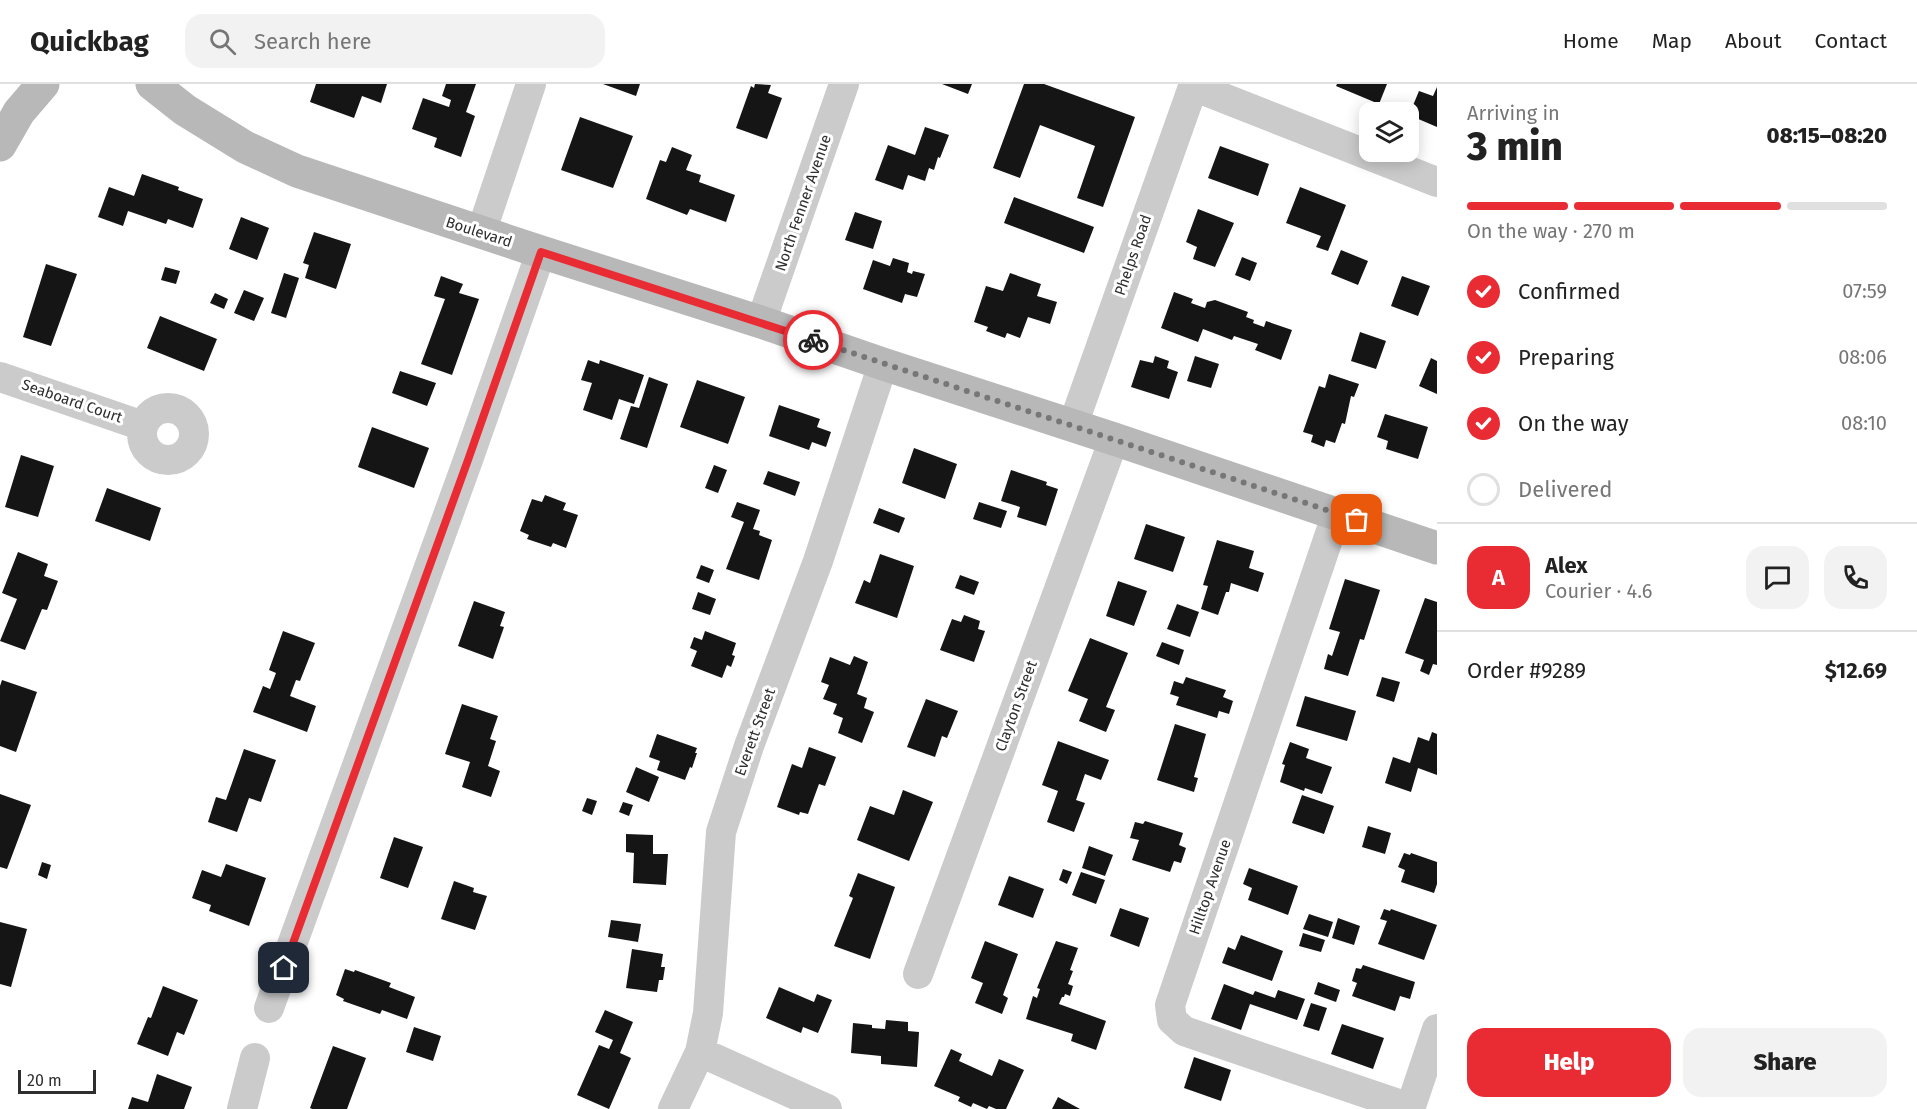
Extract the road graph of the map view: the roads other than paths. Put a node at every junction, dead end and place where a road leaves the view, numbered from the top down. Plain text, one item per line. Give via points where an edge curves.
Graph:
1 (43, 84) edge
2 (152, 84) edge
3 (531, 84) edge
4 (844, 84) edge
5 (1193, 85) edge
6 (0, 145) edge
7 (1437, 182) edge
8 (481, 233) junction
9 (541, 252) junction
10 (761, 322) junction
11 (883, 364) junction
12 (0, 377) edge
13 (1073, 425) junction
14 (143, 426) dead end
15 (1114, 439) junction
16 (1337, 513) junction
17 (1437, 548) edge
18 (918, 974) dead end
19 (269, 1008) dead end
20 (1437, 1029) edge
21 (700, 1052) junction
22 (255, 1059) dead end
23 (1410, 1108) edge
24 (242, 1109) edge
25 (673, 1109) edge
26 (827, 1109) edge

1 - 6 street via 19,112
2 - 8 street, Boulevard via 185,110 245,147 297,171
3 - 8 street
4 - 10 street, North Fenner Avenue
5 - 7 street
5 - 13 street, Phelps Road
8 - 9 street, Boulevard
9 - 10 street, Boulevard
9 - 19 street
10 - 11 street, Boulevard
11 - 13 street, Boulevard
11 - 21 street, Everett Street via 818,561 721,832 709,1002
12 - 14 street, Seaboard Court
13 - 15 street, Boulevard
15 - 16 street, Boulevard
15 - 18 street, Clayton Street
16 - 17 street, Boulevard
16 - 23 street, Hilltop Avenue via 1170,1005 1172,1020 1184,1030
20 - 23 street
21 - 25 street, Everett Street
21 - 26 street
22 - 24 street

